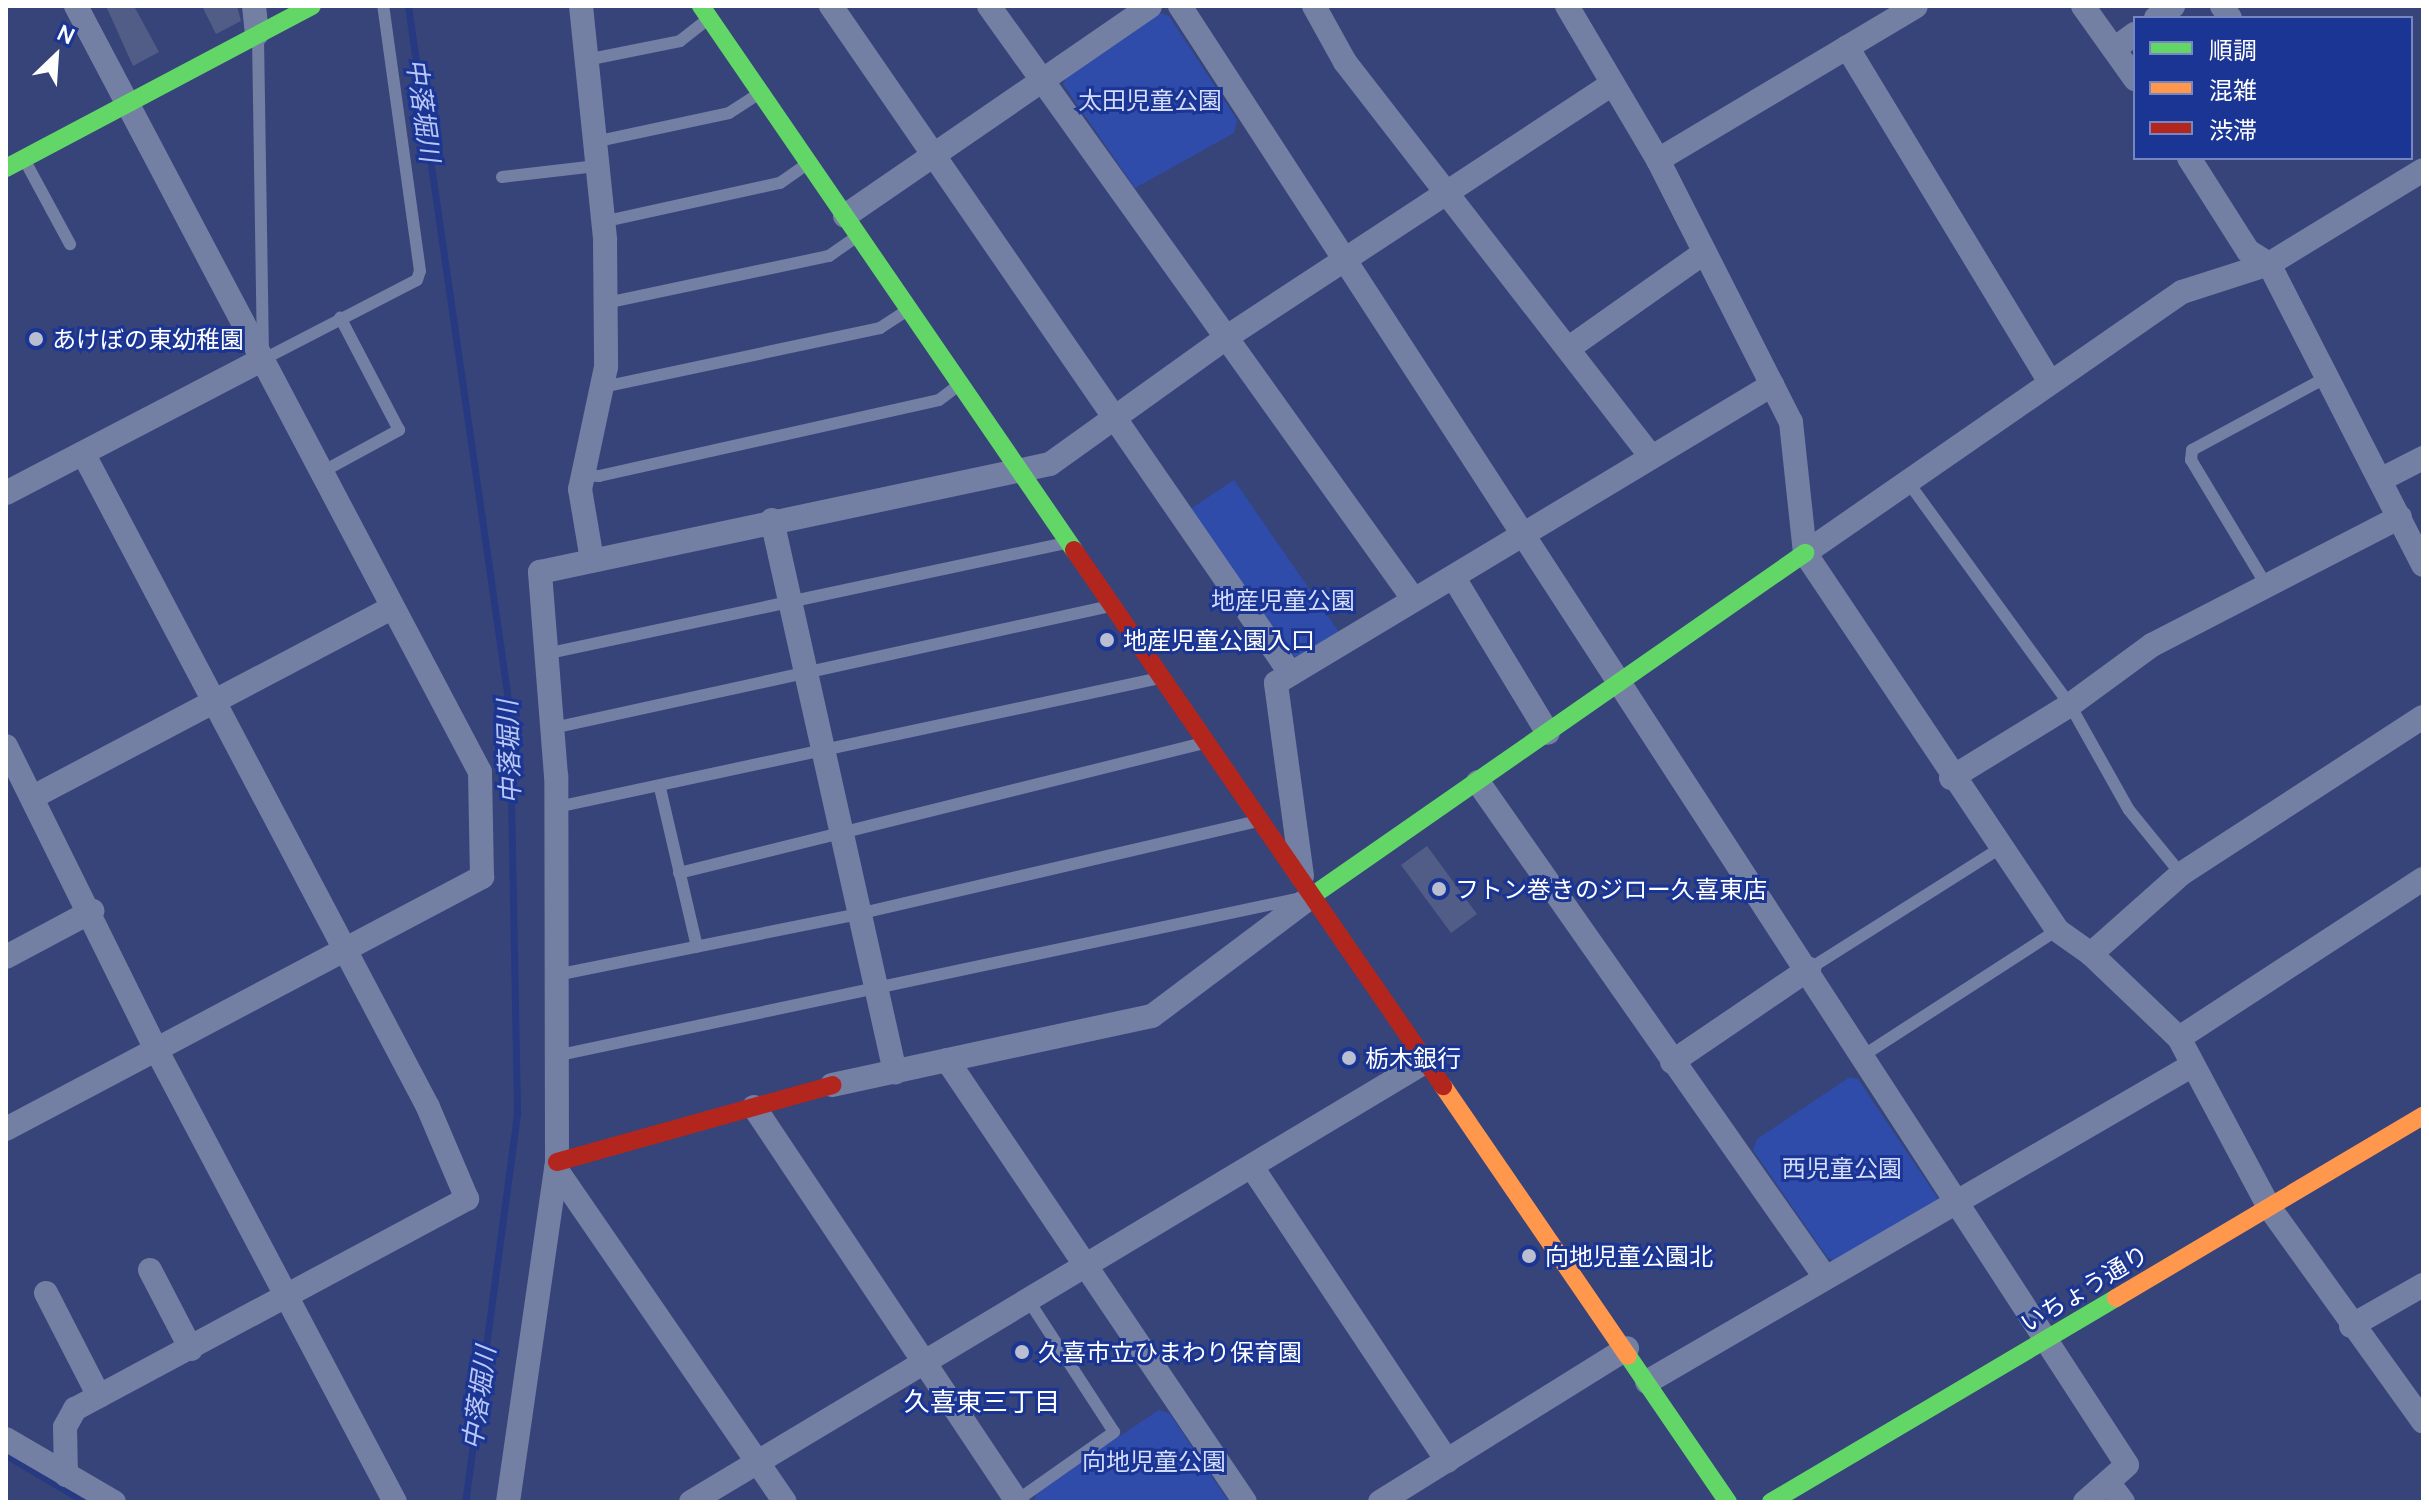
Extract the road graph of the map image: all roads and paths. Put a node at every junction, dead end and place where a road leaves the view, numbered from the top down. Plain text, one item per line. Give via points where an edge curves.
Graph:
1 (76, 6) edge
2 (254, 6) edge
3 (312, 6) edge
4 (383, 6) edge
5 (581, 6) edge
6 (831, 6) edge
7 (989, 6) edge
8 (1150, 6) edge
9 (1180, 6) edge
10 (1314, 6) edge
11 (1567, 6) edge
12 (2083, 6) edge
13 (1911, 7) edge
14 (706, 12) edge
15 (257, 34) junction
16 (2133, 35) edge
17 (1847, 47) junction
18 (2114, 49) junction
19 (586, 60) junction
20 (2133, 76) edge
21 (1042, 78) junction
22 (1611, 85) junction
23 (761, 93) junction
24 (128, 104) junction
25 (932, 153) junction
26 (595, 154) junction
27 (24, 159) junction
28 (1658, 160) junction
29 (2190, 160) edge
30 (809, 163) junction
31 (6, 168) edge
32 (2423, 170) edge
33 (502, 177) dead end
34 (1450, 193) junction
35 (602, 222) junction
36 (852, 225) junction
37 (70, 244) dead end
38 (1705, 252) junction
39 (1347, 262) junction
40 (2269, 264) junction
41 (606, 303) junction
42 (910, 309) junction
43 (340, 317) junction
44 (1230, 335) junction
45 (1569, 348) junction
46 (262, 360) junction
47 (2325, 378) junction
48 (2050, 382) junction
49 (960, 384) junction
50 (1772, 385) junction
51 (603, 387) junction
52 (1114, 416) junction
53 (83, 453) junction
54 (1651, 457) junction
55 (2423, 458) edge
56 (1020, 470) junction
57 (322, 472) junction
58 (580, 475) junction
59 (2380, 480) junction
60 (1908, 482) junction
61 (6, 493) edge
62 (2400, 517) junction
63 (772, 520) junction
64 (1525, 531) junction
65 (1070, 543) junction
66 (1805, 553) junction
67 (592, 560) junction
68 (2423, 565) edge
69 (1454, 578) junction
70 (2268, 588) junction
71 (1412, 597) junction
72 (789, 600) junction
73 (1113, 605) junction
74 (391, 608) junction
75 (545, 654) junction
76 (1291, 674) junction
77 (806, 676) junction
78 (1162, 677) junction
79 (1623, 681) junction
80 (215, 702) junction
81 (2070, 705) junction
82 (2423, 717) edge
83 (553, 728) junction
84 (1548, 733) junction
85 (1207, 742) junction
86 (6, 746) edge
87 (823, 754) junction
88 (1951, 778) junction
89 (1478, 782) junction
90 (660, 788) junction
91 (33, 797) junction
92 (557, 807) junction
93 (1260, 820) junction
94 (840, 835) junction
95 (1999, 849) junction
96 (679, 873) junction
97 (2181, 874) junction
98 (2423, 879) edge
99 (1307, 888) junction
100 (92, 911) junction
101 (858, 914) junction
102 (2057, 930) junction
103 (697, 947) junction
104 (347, 950) junction
105 (2091, 954) junction
106 (6, 957) edge
107 (1809, 969) junction
108 (561, 974) junction
109 (875, 987) junction
110 (2179, 1038) junction
111 (156, 1049) junction
112 (560, 1055) junction
113 (1864, 1055) junction
114 (947, 1060) junction
115 (1428, 1060) junction
116 (1672, 1062) junction
117 (2191, 1066) junction
118 (895, 1072) junction
119 (832, 1085) joint
120 (754, 1107) junction
121 (2423, 1116) edge
122 (6, 1129) edge
123 (556, 1165) junction
124 (1252, 1167) junction
125 (1960, 1203) junction
126 (2269, 1207) junction
127 (1086, 1268) junction
128 (150, 1270) dead end
129 (1825, 1277) junction
130 (2423, 1285) edge
131 (46, 1293) dead end
132 (287, 1299) junction
133 (1029, 1301) junction
134 (2351, 1326) junction
135 (2047, 1338) junction
136 (1627, 1348) junction
137 (191, 1349) junction
138 (923, 1363) junction
139 (1647, 1382) junction
140 (99, 1396) junction
141 (2423, 1421) edge
142 (6, 1439) edge
143 (1447, 1461) junction
144 (758, 1463) junction
145 (66, 1475) junction
146 (2108, 1482) junction
147 (1016, 1501) edge
148 (114, 1502) edge
149 (395, 1502) edge
150 (508, 1502) edge
151 (691, 1502) edge
152 (785, 1502) edge
153 (1245, 1502) edge
154 (1380, 1502) edge
155 (1728, 1502) edge
156 (1771, 1502) edge
157 (2085, 1502) edge
158 (2123, 1502) edge

1 - 24 street
2 - 15 street
3 - 15 street
4 - 43 lane via 420,271 417,280
5 - 19 street
6 - 25 street
7 - 21 street
8 - 21 street
9 - 39 street
10 - 34 street via 1345,62
11 - 22 street
12 - 18 street
13 - 17 street
14 - 19 lane via 680,41
14 - 23 street
15 - 24 street
15 - 46 lane
16 - 18 street
17 - 28 street
17 - 48 street
18 - 20 street
19 - 26 street
21 - 25 street
21 - 44 street
22 - 28 street
22 - 34 street
23 - 26 lane via 729,113
23 - 30 street
24 - 27 street
24 - 46 street
25 - 36 street
25 - 52 street
26 - 33 lane
26 - 35 street
27 - 31 street
27 - 37 lane
28 - 38 street
29 - 40 street via 2248,251
30 - 35 lane via 780,183
30 - 36 street
32 - 40 street
34 - 39 street
34 - 45 street
35 - 41 street
36 - 41 lane via 829,256
36 - 42 street
38 - 45 street
38 - 50 street
39 - 44 street
39 - 64 street
40 - 47 street
40 - 48 street via 2182,292
41 - 51 street
42 - 49 street
42 - 51 lane via 880,328
43 - 46 lane
43 - 57 lane via 399,430
44 - 52 street
44 - 71 street
45 - 54 street
46 - 53 street
46 - 57 street
47 - 59 street
47 - 70 lane via 2192,450 2191,460
48 - 60 street
49 - 56 street
49 - 58 lane via 939,400 599,476
50 - 54 street
50 - 66 street via 1791,422
51 - 58 street
52 - 56 street via 1056,460
52 - 76 street
53 - 61 street
53 - 80 street
54 - 64 street
55 - 59 street
56 - 63 street
56 - 65 street
57 - 74 street
58 - 67 street
59 - 62 street
60 - 66 street
60 - 81 lane
62 - 68 street
62 - 70 street
63 - 67 street
63 - 72 street
64 - 69 street
64 - 79 street
65 - 72 lane
65 - 73 street
66 - 79 street
66 - 88 street
67 - 75 street via 540,572
69 - 71 street
69 - 84 street
70 - 81 street via 2152,645
71 - 76 street
72 - 75 lane
72 - 77 street
73 - 77 lane
73 - 78 street
74 - 80 street
74 - 104 street via 480,772 482,877
75 - 83 street
76 - 99 street via 1276,683
77 - 83 lane
77 - 87 street
78 - 85 street
78 - 87 lane
79 - 84 street
79 - 107 street
80 - 91 street
80 - 104 street
81 - 88 street
81 - 97 lane via 2129,810
82 - 97 street
83 - 92 street
84 - 89 street
85 - 93 street
85 - 94 lane
86 - 91 street
87 - 90 lane
87 - 94 street
88 - 95 street
89 - 99 street
89 - 116 street
90 - 92 lane
90 - 96 lane
91 - 100 street
92 - 108 street
93 - 99 street
93 - 101 lane
94 - 96 lane
94 - 101 street
95 - 102 street
95 - 107 lane
96 - 103 lane
97 - 105 street
98 - 110 street
99 - 109 lane
99 - 114 street via 1152,1016
99 - 115 street
100 - 106 street
100 - 111 street
101 - 103 lane
101 - 109 street
102 - 105 street
102 - 113 lane
103 - 108 lane
104 - 111 street
104 - 132 street via 428,1107 467,1199
105 - 110 street
107 - 113 street
107 - 116 street
108 - 112 street
109 - 112 lane
109 - 118 street
110 - 117 street
111 - 122 street
111 - 132 street
112 - 123 street
113 - 125 street
114 - 118 street
114 - 127 street
115 - 124 street
115 - 136 street
116 - 129 street
117 - 125 street
117 - 126 street
118 - 119 street
119 - 120 street
120 - 123 street
120 - 138 street
121 - 126 street, いちょう通り
123 - 144 street
123 - 150 street
124 - 127 street
124 - 143 street
125 - 129 street
125 - 135 street
126 - 134 street
126 - 135 street, いちょう通り
127 - 133 street
127 - 153 street
128 - 137 street
129 - 139 street
130 - 134 street
131 - 140 street
132 - 137 street
132 - 149 street
133 - 138 street
133 - 147 lane via 1114,1432
134 - 141 street
135 - 146 street via 2127,1465
135 - 156 street, いちょう通り
136 - 139 street
136 - 143 street
137 - 140 street
138 - 144 street
138 - 147 street
139 - 155 street
140 - 145 street via 75,1409 65,1427
142 - 145 street
143 - 154 street
144 - 151 street
144 - 152 street
145 - 148 street
146 - 157 street
146 - 158 street

